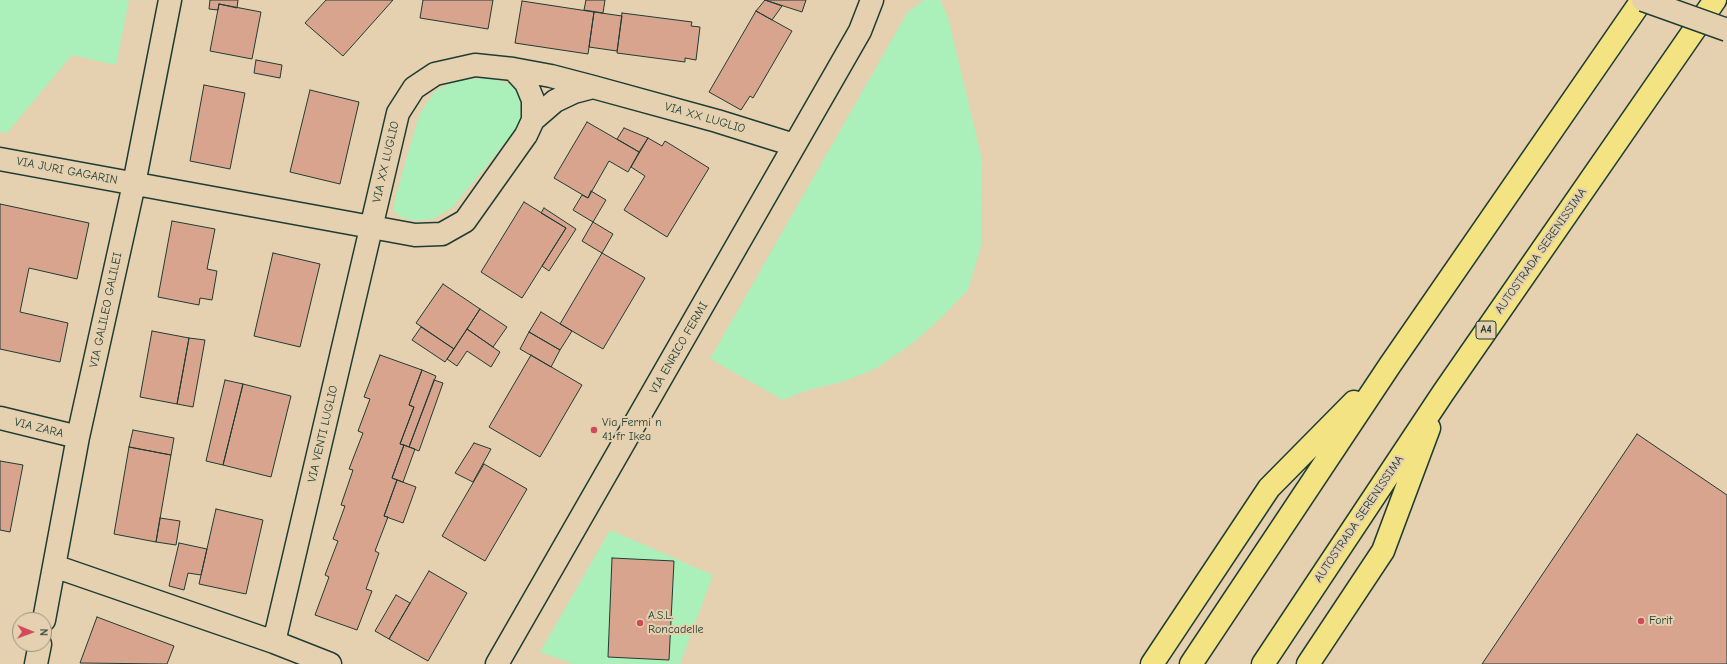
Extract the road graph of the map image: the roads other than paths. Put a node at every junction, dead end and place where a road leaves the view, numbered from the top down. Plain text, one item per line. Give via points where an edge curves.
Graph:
1 (170, 0) edge
2 (872, 0) edge
3 (888, 0) edge
4 (1643, 0) edge
5 (1715, 0) edge
6 (1727, 30) edge
7 (860, 31) junction
8 (513, 69) junction
9 (593, 87) junction
10 (533, 120) junction
11 (794, 145) junction
12 (0, 159) edge
13 (134, 184) junction
14 (372, 226) junction
15 (1390, 365) junction
16 (1443, 393) junction
17 (0, 418) edge
18 (78, 437) junction
19 (54, 566) junction
20 (45, 612) edge
21 (274, 642) junction
22 (38, 652) edge
23 (36, 664) edge
24 (330, 664) edge
25 (497, 664) edge
26 (1152, 664) edge
27 (1191, 664) edge
28 (1263, 664) edge
29 (1308, 664) edge

1 - 13 street, VIA GALILEO GALILEI
2 - 7 street, VIA ENRICO FERMI
3 - 7 street, VIA ENRICO FERMI
4 - 6 street, bridge
4 - 15 highway
5 - 16 highway, AUTOSTRADA SERENISSIMA / A4
7 - 11 street, VIA ENRICO FERMI
8 - 9 street, VIA XX LUGLIO
8 - 10 street via 526,83 533,100
8 - 14 street, VIA XX LUGLIO via 475,65 435,74 414,88 398,113
9 - 10 street via 555,101
9 - 11 street, VIA XX LUGLIO
10 - 14 street via 526,135 466,221 442,234 415,235
11 - 25 street, VIA ENRICO FERMI
12 - 13 street, VIA JURI GAGARIN
13 - 14 street
13 - 18 street, VIA GALILEO GALILEI
14 - 21 street, VIA VENTI LUGLIO
15 - 26 highway via 1269,488
15 - 27 highway
16 - 28 highway, AUTOSTRADA SERENISSIMA / A4
16 - 29 highway via 1383,551
17 - 18 street, VIA ZARA
18 - 19 street, VIA GALILEO GALILEI
19 - 20 street, VIA GALILEO GALILEI
19 - 21 street
21 - 24 street
22 - 23 street

